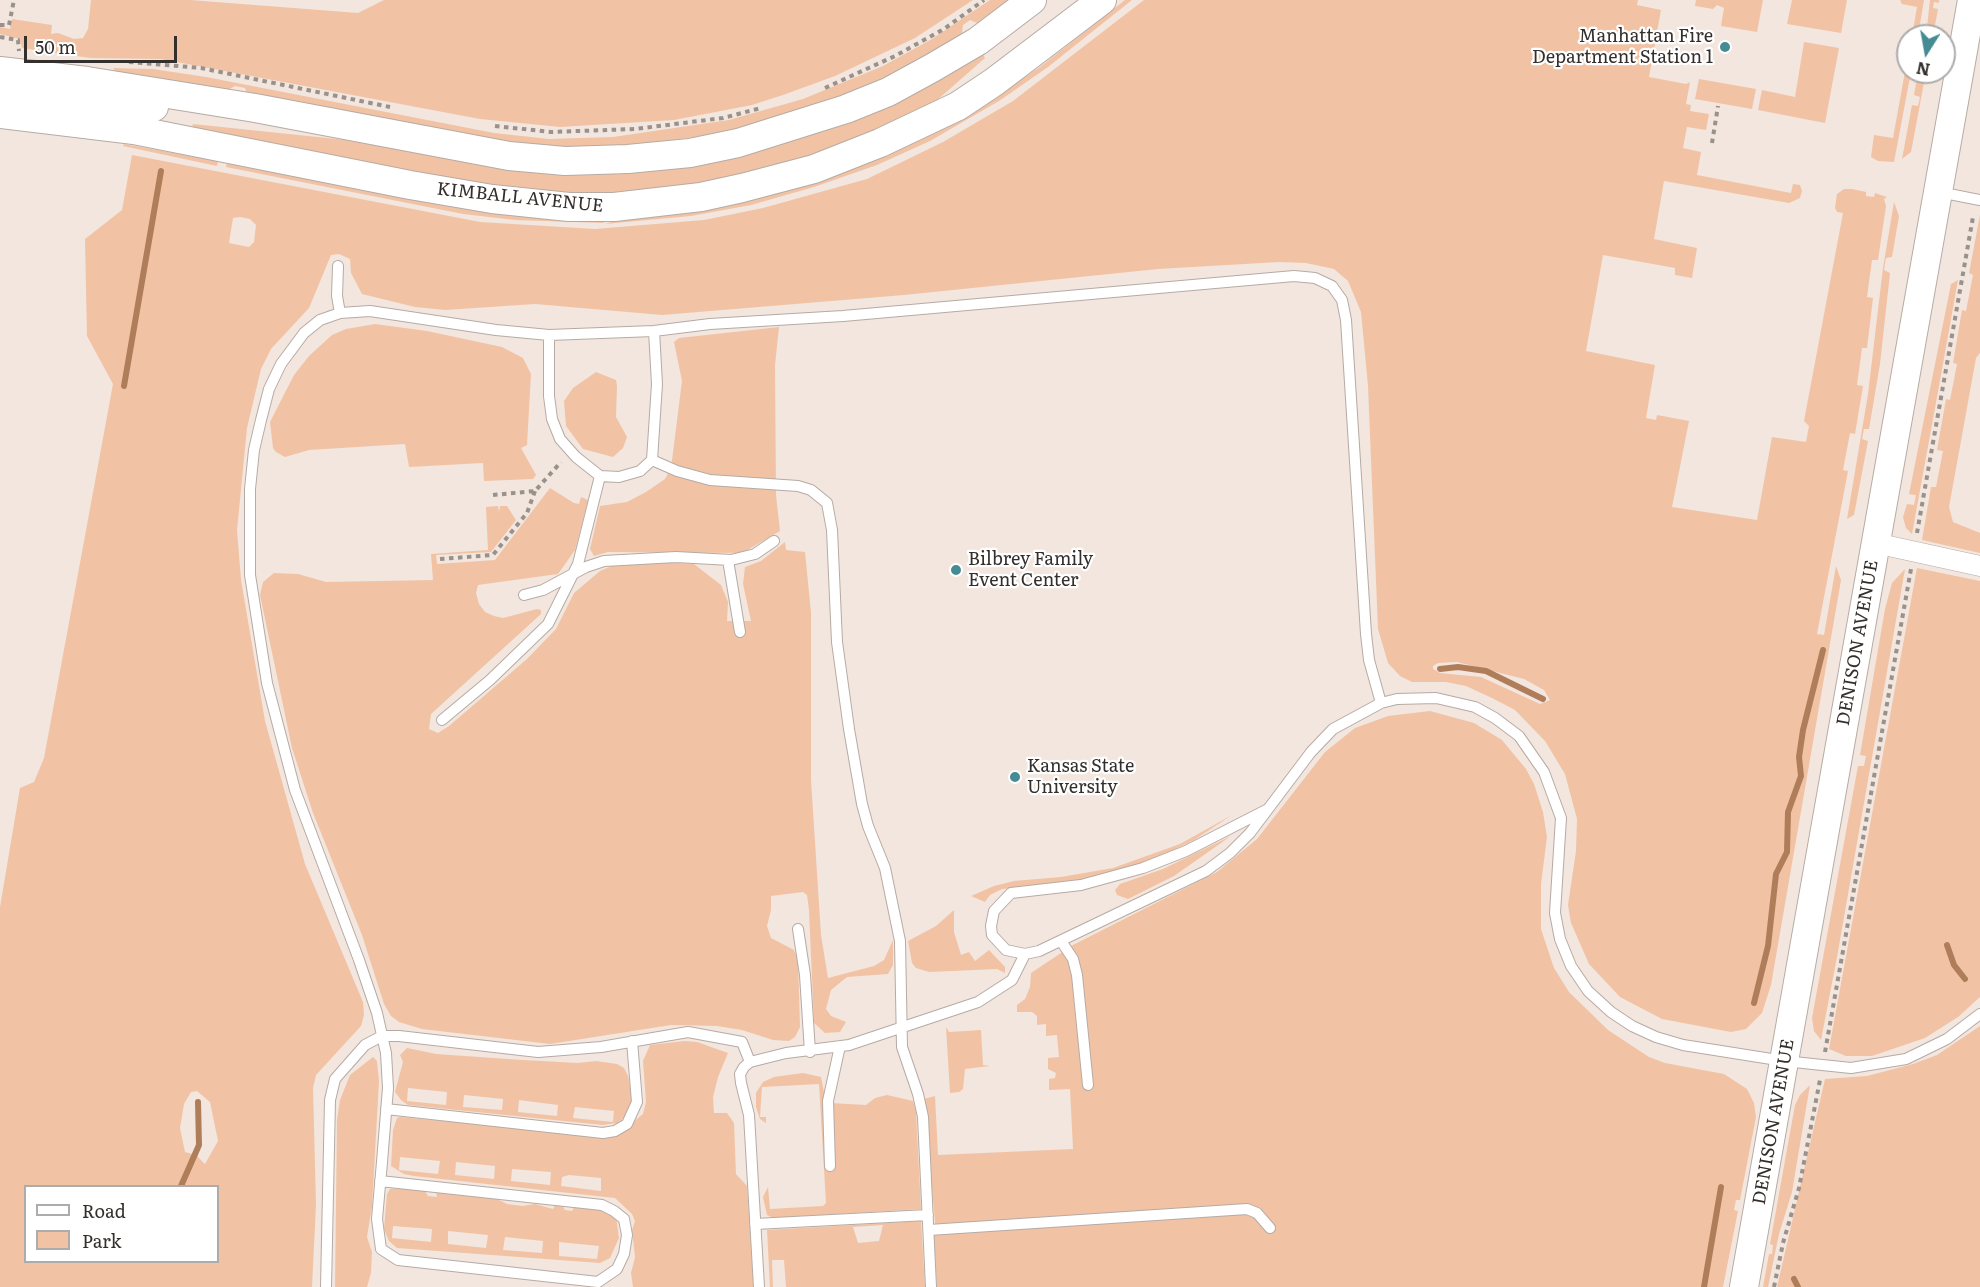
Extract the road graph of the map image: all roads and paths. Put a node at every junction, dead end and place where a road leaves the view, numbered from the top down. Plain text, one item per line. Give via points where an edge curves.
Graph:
1 (14, 0) edge
2 (984, 0) edge
3 (1032, 0) edge
4 (1102, 0) edge
5 (1972, 0) edge
6 (0, 25) edge
7 (0, 37) edge
8 (9, 60) edge
9 (119, 63) dead end
10 (0, 93) edge
11 (815, 93) dead end
12 (771, 106) dead end
13 (1718, 106) dead end
14 (394, 107) dead end
15 (255, 108) junction
16 (0, 114) edge
17 (492, 126) dead end
18 (1712, 143) dead end
19 (1938, 192) junction
20 (1980, 201) edge
21 (1973, 217) dead end
22 (338, 266) dead end
23 (340, 313) junction
24 (654, 331) junction
25 (549, 335) junction
26 (652, 460) junction
27 (561, 461) dead end
28 (600, 476) junction
29 (535, 491) junction
30 (493, 495) dead end
31 (1916, 536) dead end
32 (774, 541) dead end
33 (1875, 543) junction
34 (440, 559) dead end
35 (728, 560) junction
36 (1980, 566) edge
37 (1911, 568) dead end
38 (573, 574) junction
39 (524, 595) dead end
40 (740, 632) dead end
41 (1381, 703) junction
42 (442, 720) dead end
43 (1268, 810) junction
44 (798, 929) dead end
45 (1061, 941) junction
46 (1024, 954) junction
47 (1980, 1014) edge
48 (900, 1028) junction
49 (382, 1036) junction
50 (632, 1041) junction
51 (840, 1046) junction
52 (1826, 1046) dead end
53 (810, 1052) junction
54 (1784, 1061) junction
55 (750, 1062) junction
56 (1820, 1080) dead end
57 (1088, 1085) dead end
58 (386, 1109) junction
59 (830, 1166) dead end
60 (380, 1181) junction
61 (928, 1215) junction
62 (755, 1224) junction
63 (1270, 1228) dead end
64 (929, 1230) junction
65 (326, 1287) edge
66 (759, 1287) edge
67 (931, 1287) edge
68 (1744, 1287) edge
69 (1774, 1287) edge

1 - 6 path via 9,25
2 - 11 path via 895,57
3 - 15 main road via 978,41 888,92 796,127 690,153 565,161 509,156
4 - 16 main road, KIMBALL AVENUE via 994,82 958,105 880,143 813,169 742,188 614,207 569,207 492,198 134,130
5 - 19 main road, DENISON AVENUE
7 - 8 path via 18,40
8 - 15 main road via 87,81
9 - 14 path via 201,68
10 - 15 main road via 110,106
12 - 17 path via 723,118 635,129 551,132
13 - 18 path
19 - 20 lane
19 - 33 main road, DENISON AVENUE
21 - 31 path
22 - 23 lane
23 - 25 lane via 370,311
23 - 49 lane via 320,320 304,333 281,364 269,389 254,450 248,530 250,576 267,683 294,790 359,960
24 - 25 lane
24 - 26 lane via 657,384
24 - 41 lane via 1294,276 1315,278 1332,286 1342,300 1346,320 1366,634
25 - 28 lane via 552,419 560,439
26 - 28 lane via 640,471 619,477
26 - 48 lane via 710,480 798,486 811,490 827,503 832,530 837,642 849,729 862,804 885,868 900,940
27 - 29 path
28 - 38 lane
29 - 30 path
29 - 34 path via 531,507 493,555
32 - 35 lane via 747,558
33 - 36 street
33 - 54 main road, DENISON AVENUE
35 - 38 lane via 624,558
35 - 40 lane
37 - 52 path
38 - 39 lane
38 - 42 lane via 558,609 537,636
41 - 43 lane via 1333,729
41 - 54 lane via 1416,697 1467,704 1495,718 1532,752 1561,818 1555,913 1560,939 1571,966 1588,991 1611,1012 1656,1037 1683,1045
43 - 45 lane via 1230,854 1206,871
43 - 46 lane via 1143,868 1081,885 1011,893 994,911 992,935 1006,950
44 - 53 lane via 806,975
45 - 46 lane
45 - 57 lane via 1073,959 1077,975
46 - 48 lane via 1012,980 992,995
47 - 54 lane via 1930,1048 1888,1064 1851,1068
48 - 51 lane
48 - 61 lane via 922,1117
49 - 50 lane via 538,1052
49 - 58 lane via 388,1071
49 - 65 lane via 365,1045 334,1079 330,1100
50 - 55 lane via 688,1032 727,1037 742,1042
50 - 58 lane via 638,1102 627,1124 615,1131 603,1133
51 - 53 lane
51 - 59 lane via 828,1101
53 - 55 lane
54 - 68 main road, DENISON AVENUE
55 - 62 lane via 740,1074 748,1114
56 - 69 path
58 - 60 lane
60 - 60 lane via 602,1205 624,1219 624,1254 618,1269 598,1282 398,1260 381,1249 378,1238
61 - 62 lane
61 - 64 lane
62 - 66 lane
63 - 64 lane via 1247,1209
64 - 67 lane

